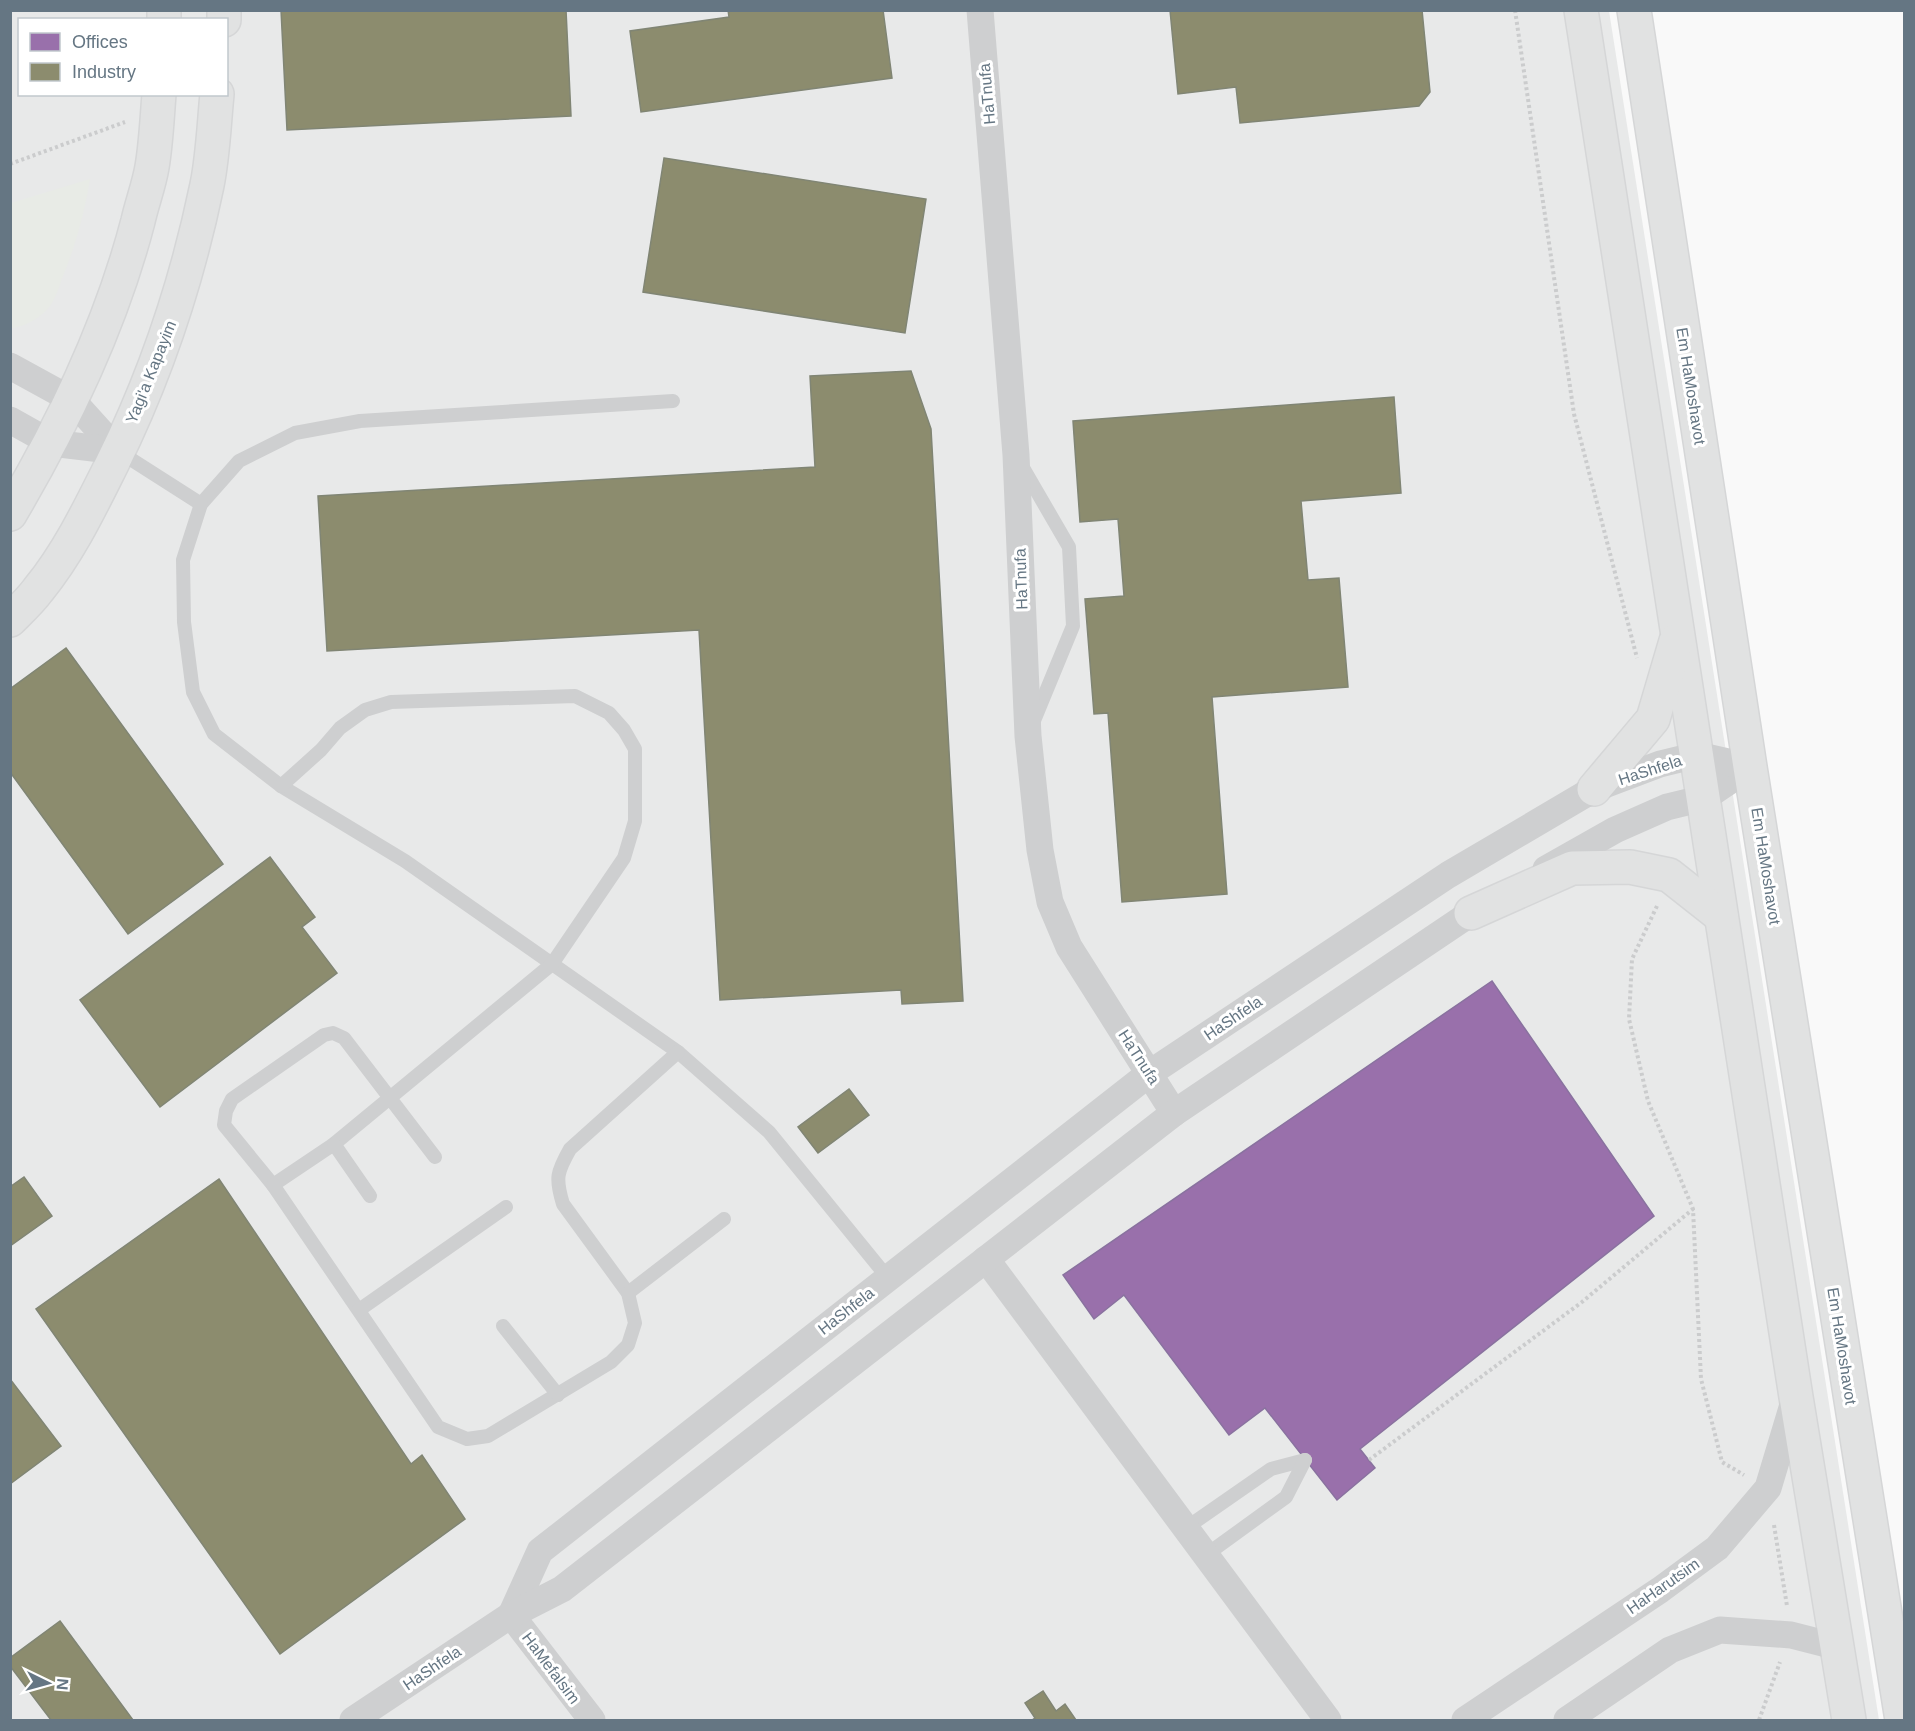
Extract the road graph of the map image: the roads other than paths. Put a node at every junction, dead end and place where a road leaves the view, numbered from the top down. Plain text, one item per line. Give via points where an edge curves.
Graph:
1 (980, 10) edge
2 (1581, 10) edge
3 (1634, 10) edge
4 (217, 96) edge
5 (158, 102) edge
6 (10, 366) edge
7 (72, 400) junction
8 (673, 401) dead end
9 (10, 420) edge
10 (51, 443) junction
11 (118, 451) junction
12 (1016, 456) junction
13 (201, 504) junction
14 (10, 514) edge
15 (10, 620) edge
16 (1679, 633) junction
17 (1028, 736) junction
18 (1697, 755) junction
19 (1750, 767) junction
20 (281, 786) junction
21 (1594, 789) junction
22 (1704, 798) junction
23 (1470, 913) junction
24 (1721, 916) junction
25 (552, 964) junction
26 (678, 1052) junction
27 (1150, 1073) junction
28 (390, 1098) junction
29 (1174, 1113) junction
30 (334, 1144) junction
31 (435, 1157) dead end
32 (273, 1185) junction
33 (370, 1196) dead end
34 (506, 1207) dead end
35 (724, 1220) dead end
36 (986, 1259) junction
37 (888, 1278) junction
38 (628, 1293) junction
39 (359, 1310) junction
40 (503, 1326) dead end
41 (558, 1395) junction
42 (1796, 1397) junction
43 (1186, 1528) junction
44 (1206, 1555) junction
45 (511, 1615) junction
46 (1838, 1647) junction
47 (352, 1720) edge
48 (591, 1720) edge
49 (1328, 1720) edge
50 (1465, 1720) edge
51 (1567, 1720) edge
52 (1849, 1720) edge
53 (1902, 1720) edge

1 - 12 street, HaTnufa
2 - 16 main road
3 - 19 main road, Em HaMoshavot
4 - 11 main road, Yagi'a Kapayim via 207,183 187,272 167,335
5 - 7 main road via 152,168 133,241 110,310
6 - 7 street
7 - 10 main road
7 - 11 street
8 - 13 lane via 360,421 295,433 239,461
9 - 10 street
10 - 11 street
10 - 14 main road
11 - 13 lane
11 - 15 main road, Yagi'a Kapayim via 67,549 39,590
12 - 17 street, HaTnufa
12 - 17 lane via 1069,547 1073,626
13 - 20 lane via 183,560 184,622 193,692 214,734
16 - 18 main road
16 - 21 main road via 1653,719
17 - 27 street, HaTnufa via 1040,850 1050,902 1069,947
18 - 19 street, HaShfela
18 - 21 street, HaShfela via 1660,764
18 - 22 main road
19 - 22 street, HaShfela
19 - 53 main road, Em HaMoshavot
20 - 25 lane via 405,861
20 - 25 lane via 340,728 365,711 391,702 575,696 609,713 634,750 635,821 624,858
21 - 27 street, HaShfela via 1448,875
22 - 23 street, HaShfela via 1667,807 1615,830
22 - 24 main road
23 - 24 main road via 1572,868 1630,867 1669,875
23 - 29 street, HaShfela
24 - 42 main road
25 - 26 lane
25 - 28 lane
26 - 37 lane via 769,1132
26 - 38 lane via 570,1149 559,1169 558,1188 563,1204
27 - 29 street, HaTnufa
27 - 37 street, HaShfela
28 - 30 lane
28 - 31 lane
28 - 32 lane via 344,1038 333,1034 324,1035 232,1099 224,1125
29 - 36 street, HaShfela
30 - 32 lane
30 - 33 lane
32 - 39 lane
34 - 39 lane
35 - 38 lane
36 - 43 street
36 - 45 street, HaShfela via 562,1589
37 - 45 street, HaShfela via 540,1551
38 - 41 lane via 635,1323 628,1345 611,1362
39 - 41 lane via 438,1427 467,1439 488,1436
40 - 41 lane
42 - 46 main road
42 - 50 street, HaHarutsim via 1768,1488 1717,1548
43 - 44 street
43 - 44 lane via 1271,1469 1305,1460 1286,1497
44 - 49 street
45 - 47 street, HaShfela
45 - 48 street, HaMefalsim
46 - 51 street via 1791,1635 1720,1630 1670,1650
46 - 52 main road

